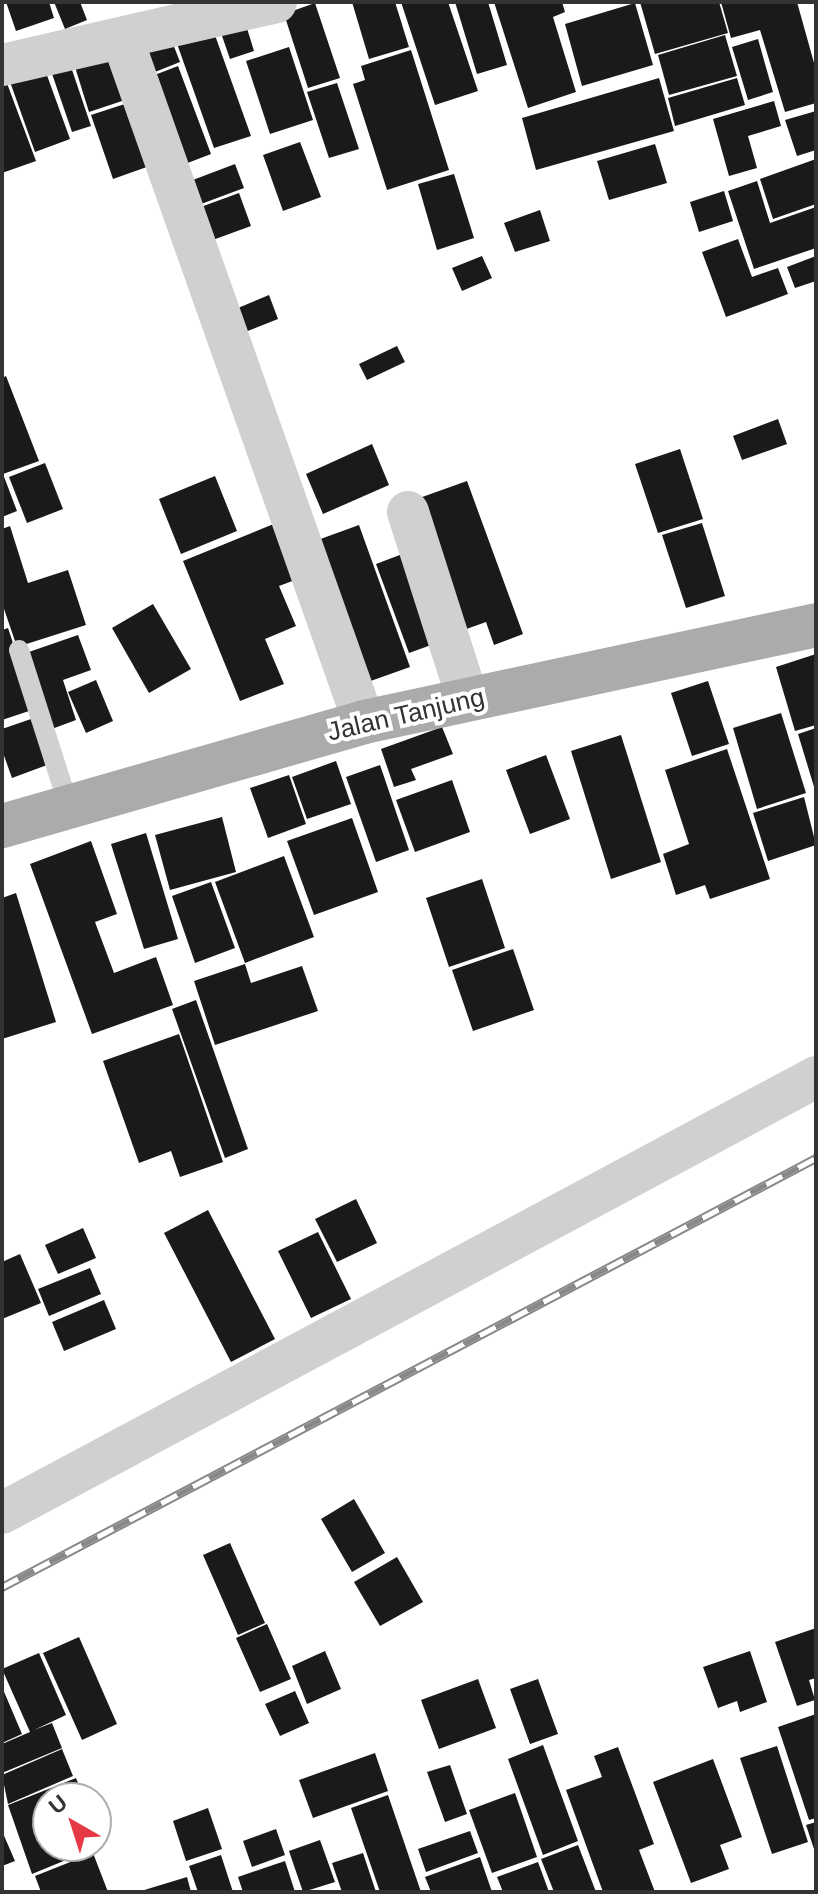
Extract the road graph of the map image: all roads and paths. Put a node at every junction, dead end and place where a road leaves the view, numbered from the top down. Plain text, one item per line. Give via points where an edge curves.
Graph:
1 (276, 2) edge
2 (122, 38) junction
3 (2, 65) edge
4 (408, 512) dead end
5 (816, 625) edge
6 (19, 650) dead end
7 (468, 700) junction
8 (364, 722) junction
9 (69, 807) junction
10 (2, 826) edge
11 (816, 1077) edge
12 (2, 1513) edge

1 - 2 street
2 - 3 street
2 - 8 street
4 - 7 street
5 - 7 main road, Jalan Tanjung
6 - 9 lane
7 - 8 main road, Jalan Tanjung
8 - 9 main road, Jalan Tanjung
9 - 10 main road, Jalan Tanjung
11 - 12 street

